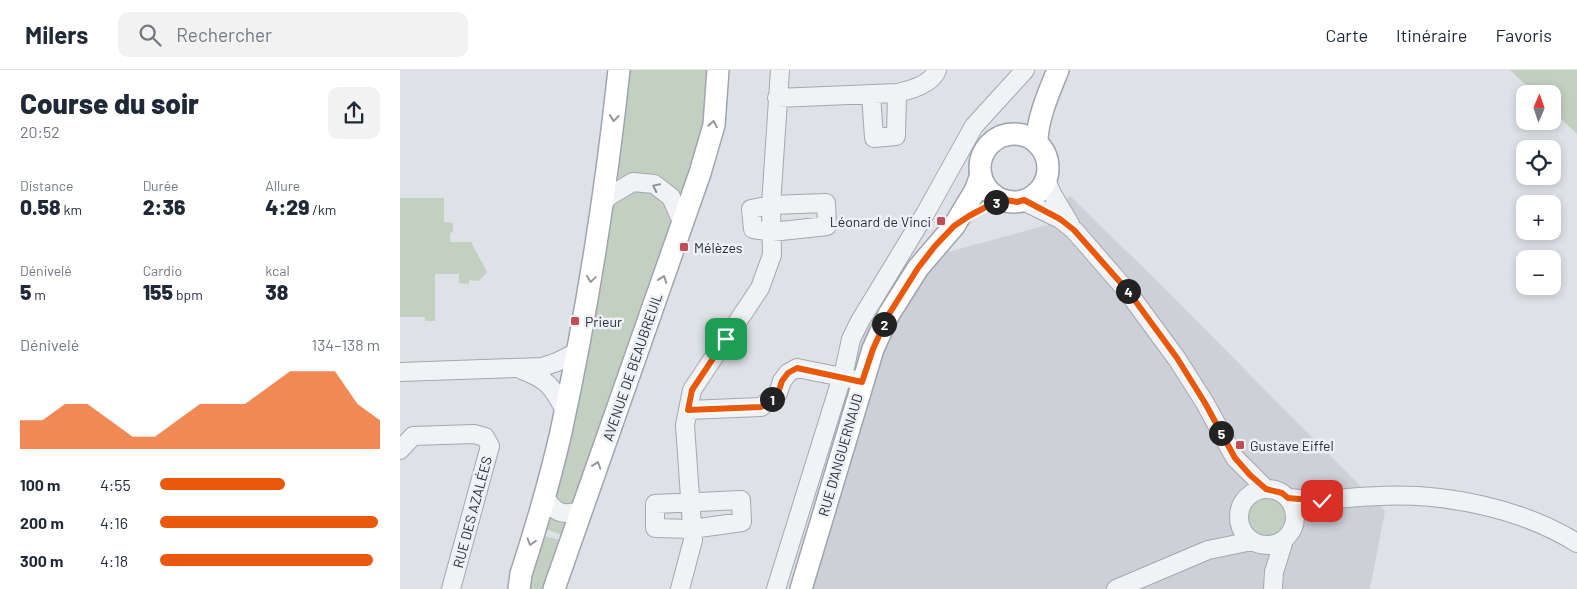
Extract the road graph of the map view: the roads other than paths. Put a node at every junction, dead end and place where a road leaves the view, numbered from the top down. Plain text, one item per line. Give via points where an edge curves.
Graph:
1 (619, 70) edge
2 (718, 70) edge
3 (780, 70) edge
4 (937, 70) edge
5 (1025, 70) edge
6 (1055, 76) edge
7 (897, 93) junction
8 (871, 94) junction
9 (777, 98) junction
10 (1012, 134) junction
11 (1037, 142) junction
12 (981, 175) junction
13 (1046, 180) junction
14 (1001, 199) junction
15 (1024, 200) junction
16 (603, 202) junction
17 (771, 205) junction
18 (683, 224) junction
19 (954, 226) junction
20 (1074, 230) junction
21 (772, 232) junction
22 (577, 352) junction
23 (517, 368) junction
24 (400, 372) edge
25 (842, 376) junction
26 (862, 382) junction
27 (688, 410) junction
28 (565, 411) junction
29 (400, 450) edge
30 (1235, 458) junction
31 (1266, 489) junction
32 (544, 496) junction
33 (1288, 498) junction
34 (690, 501) junction
35 (1322, 501) junction
36 (1242, 509) junction
37 (581, 511) junction
38 (1295, 524) junction
39 (692, 528) junction
40 (1284, 540) junction
41 (1255, 542) junction
42 (1577, 543) edge
43 (1208, 550) junction
44 (1274, 580) edge
45 (451, 589) edge
46 (519, 589) edge
47 (554, 589) edge
48 (680, 589) edge
49 (776, 589) edge
50 (801, 589) edge
51 (1116, 589) edge

1 -> 16 main road
18 -> 2 main road, AVENUE DE BEAUBREUIL via 714,125
3 - 9 street
4 - 7 street via 935,76 912,90
5 - 25 street via 974,126 860,321 851,339
6 - 10 main road, RUE D'ANGUERNAUD
6 - 11 main road, RUE D'ANGUERNAUD
7 - 8 street
7 - 8 street via 896,136 874,138
8 - 9 street
9 - 17 street
10 - 11 main road via 1030,137
10 - 12 main road, RUE D'ANGUERNAUD via 1001,136 985,149
11 - 13 main road via 1048,162
12 - 14 main road via 987,190
12 - 19 main road, RUE D'ANGUERNAUD
13 - 15 main road via 1038,193
13 - 20 street
14 - 15 main road
14 - 19 main road, RUE D'ANGUERNAUD
15 - 20 street
18 -> 16 street via 671,196 654,184 633,182
16 -> 22 main road
17 - 21 street
17 - 21 street via 826,202 827,226
37 -> 18 main road, AVENUE DE BEAUBREUIL
19 - 26 main road, RUE D'ANGUERNAUD via 918,268 889,314
20 - 30 street via 1128,291 1177,358
21 - 27 street via 772,255 760,288 692,390
22 - 23 street via 542,367
22 - 28 main road
23 - 24 street
23 - 28 street via 540,377 551,387
25 - 26 street
25 - 27 street via 797,368 788,373 772,400 761,407
25 - 49 street
26 - 50 main road, RUE D'ANGUERNAUD
27 - 34 street via 685,425
28 - 32 main road
29 - 45 street, RUE DES AZALÉES via 413,436 474,434 485,436 490,446
30 - 31 street
30 - 36 street
31 - 33 street
31 - 36 street via 1250,495
32 - 37 street via 552,508 563,514
32 -> 46 main road
33 - 35 street
33 - 38 street via 1296,514
34 - 39 street
34 - 39 street via 655,504 655,528
34 - 39 street via 741,500 742,522
35 - 38 street
35 - 42 street via 1426,496 1484,506 1545,525
36 - 41 street via 1243,530
36 - 43 street via 1226,535
37 - 47 main road, AVENUE DE BEAUBREUIL
38 - 40 street
39 - 48 street via 693,540
40 - 41 street via 1274,545
40 - 44 street
41 - 43 street
41 - 44 street
43 - 51 street

